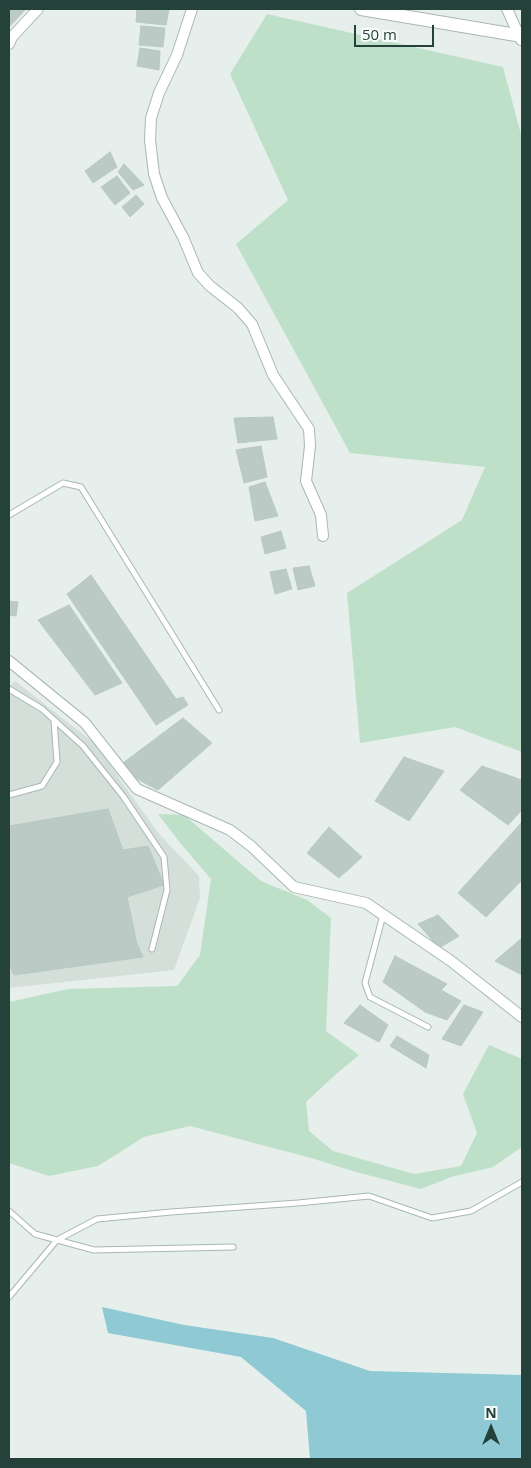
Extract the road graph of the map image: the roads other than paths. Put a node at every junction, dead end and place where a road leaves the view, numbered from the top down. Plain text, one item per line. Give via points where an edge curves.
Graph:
1 (38, 9) edge
2 (192, 9) edge
3 (361, 9) edge
4 (507, 9) edge
5 (521, 38) edge
6 (9, 44) edge
7 (9, 516) edge
8 (323, 536) dead end
9 (9, 662) edge
10 (9, 689) edge
11 (219, 710) dead end
12 (54, 720) junction
13 (9, 795) edge
14 (383, 914) junction
15 (152, 949) dead end
16 (522, 1017) edge
17 (428, 1027) dead end
18 (522, 1182) edge
19 (9, 1211) edge
20 (57, 1240) junction
21 (233, 1247) dead end
22 (9, 1297) edge

1 - 6 street
2 - 8 street via 177,56 151,118 154,174 198,274 252,324 273,375 309,429 306,481 321,515
3 - 5 street
4 - 5 street
7 - 11 lane via 63,483 81,487
9 - 14 street via 85,723 137,789 230,830 294,887 366,903
10 - 12 lane
12 - 13 lane via 57,762 42,786
12 - 15 lane via 83,746 123,796 164,857 167,890
14 - 16 street via 451,961
14 - 17 lane via 365,983 370,997
18 - 20 lane via 471,1211 432,1218 369,1196 97,1219
19 - 20 lane via 35,1234
20 - 21 lane via 94,1250
20 - 22 lane

